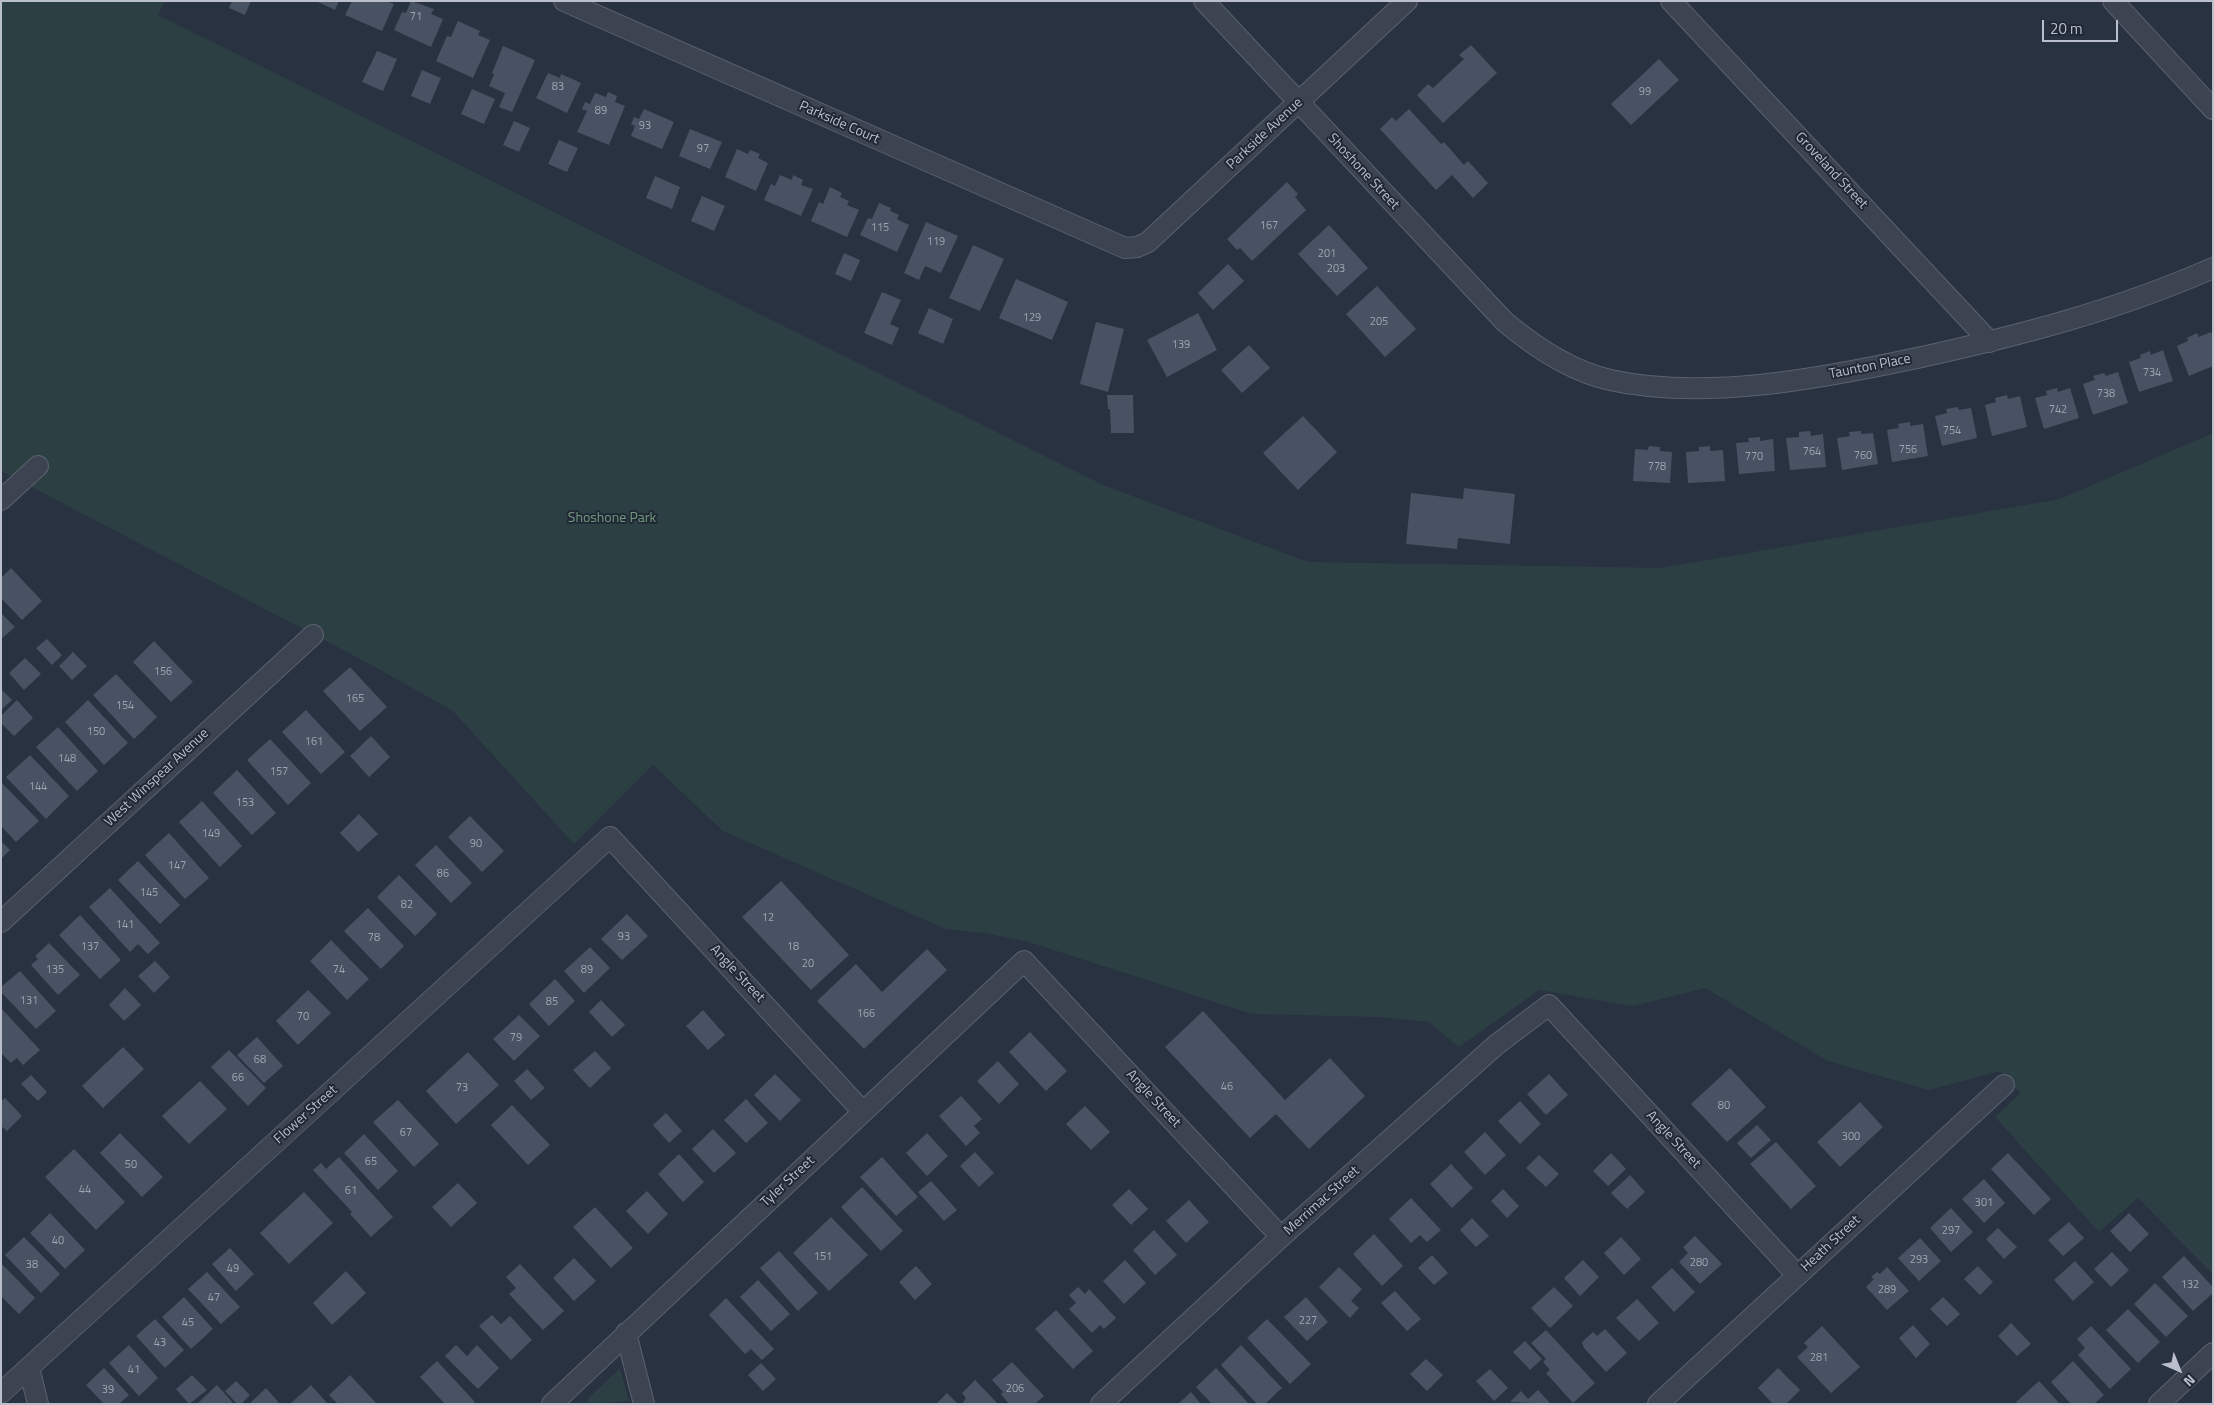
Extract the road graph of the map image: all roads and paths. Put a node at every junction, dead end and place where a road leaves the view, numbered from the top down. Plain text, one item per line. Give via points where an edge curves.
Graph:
1 (564, 1) edge
2 (1204, 1) edge
3 (1407, 1) edge
4 (1671, 1) edge
5 (2113, 1) edge
6 (1298, 103) junction
7 (2213, 109) edge
8 (1114, 243) joint
9 (2213, 268) edge
10 (1525, 339) joint
11 (1990, 342) junction
12 (38, 466) dead end
13 (1, 500) edge
14 (312, 634) dead end
15 (610, 837) joint
16 (1, 922) edge
17 (1024, 961) joint
18 (1549, 1005) joint
19 (2004, 1085) dead end
20 (863, 1112) junction
21 (1281, 1237) junction
22 (1797, 1275) junction
23 (626, 1333) junction
24 (2213, 1353) edge
25 (29, 1368) junction
26 (1, 1393) edge
27 (38, 1404) edge
28 (552, 1404) edge
29 (644, 1404) edge
30 (1101, 1404) edge
31 (1658, 1404) edge
32 (2159, 1404) edge

1 - 8 street, Parkside Court
2 - 6 street, Shoshone Street
3 - 6 street, Parkside Avenue
4 - 11 street, Groveland Street
5 - 7 street
6 - 8 street, Parkside Avenue via 1148,242 1126,248
6 - 10 street, Shoshone Street via 1481,299
9 - 11 street, Taunton Place via 2116,306
10 - 11 street, Taunton Place via 1565,363 1608,380 1696,388 1770,384 1844,374
12 - 13 street
14 - 16 street, West Winspear Avenue
15 - 20 street, Angle Street
15 - 25 street, Flower Street
17 - 20 street, Tyler Street
17 - 21 street, Angle Street
18 - 21 street, Merrimac Street via 1496,1045
18 - 22 street, Angle Street
19 - 22 street, Heath Street
20 - 23 street, Tyler Street
21 - 30 street, Merrimac Street
22 - 31 street, Heath Street
23 - 28 street, Tyler Street
23 - 29 street
24 - 32 street
25 - 26 street, Flower Street
25 - 27 street

